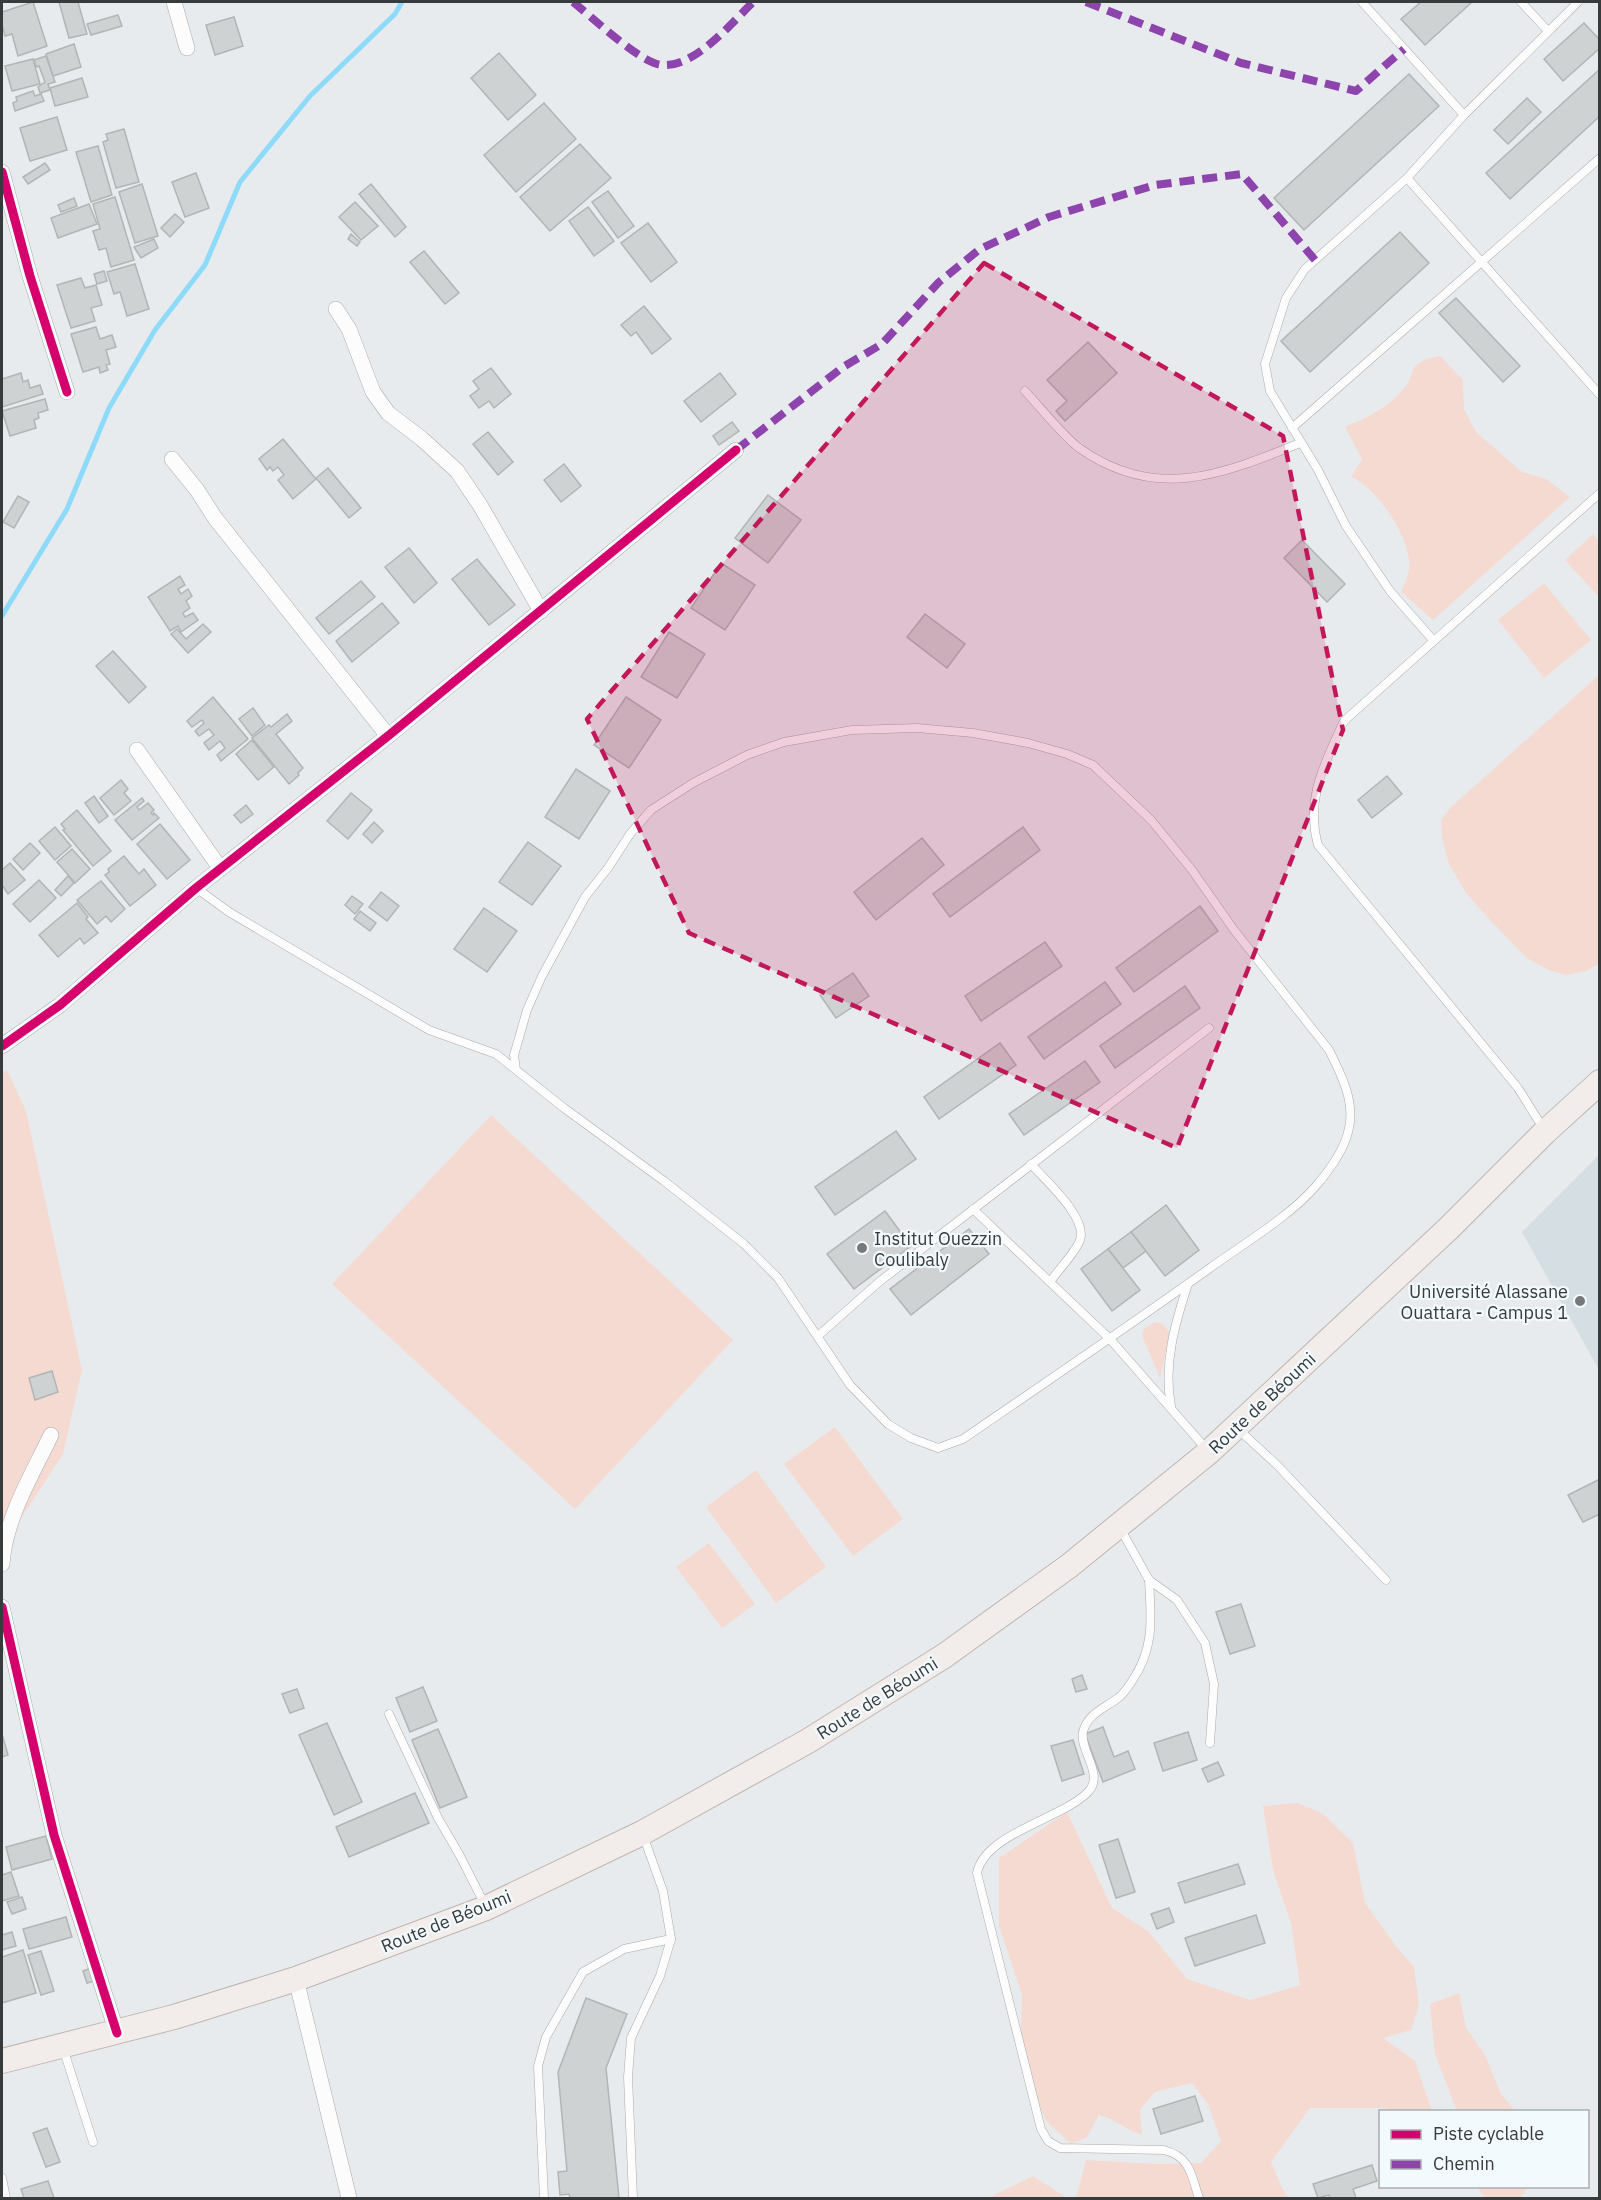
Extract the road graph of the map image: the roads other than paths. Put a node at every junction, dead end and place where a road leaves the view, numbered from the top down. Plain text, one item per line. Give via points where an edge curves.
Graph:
1 (174, 2) edge
2 (1362, 2) edge
3 (1521, 2) edge
4 (1578, 2) edge
5 (1548, 31) junction
6 (187, 48) dead end
7 (1464, 115) junction
8 (1599, 158) edge
9 (2, 172) edge
10 (1407, 177) junction
11 (1481, 262) junction
12 (336, 309) dead end
13 (1025, 391) dead end
14 (67, 392) dead end
15 (1599, 395) edge
16 (1292, 428) junction
17 (1300, 443) junction
18 (736, 450) dead end
19 (172, 459) dead end
20 (1599, 493) edge
21 (541, 611) junction
22 (1433, 640) junction
23 (388, 736) junction
24 (137, 750) dead end
25 (220, 868) junction
26 (196, 888) junction
27 (1209, 1028) dead end
28 (2, 1046) edge
29 (516, 1070) junction
30 (1599, 1082) edge
31 (1545, 1132) junction
32 (1031, 1164) junction
33 (973, 1209) junction
34 (1050, 1282) junction
35 (1188, 1284) junction
36 (818, 1336) junction
37 (1110, 1339) junction
38 (1171, 1407) junction
39 (1237, 1428) junction
40 (51, 1435) dead end
41 (1209, 1452) junction
42 (1119, 1527) junction
43 (2, 1564) edge
44 (1149, 1580) junction
45 (1386, 1580) dead end
46 (2, 1607) edge
47 (389, 1714) dead end
48 (1209, 1743) dead end
49 (642, 1833) junction
50 (486, 1908) junction
51 (671, 1939) junction
52 (296, 1979) junction
53 (117, 2033) junction
54 (62, 2047) junction
55 (2, 2061) edge
56 (93, 2142) dead end
57 (2, 2178) edge
58 (6, 2199) edge
59 (349, 2199) edge
60 (544, 2199) edge
61 (633, 2199) edge
62 (1199, 2199) edge

1 - 6 street
2 - 7 lane
3 - 5 lane
4 - 5 lane
5 - 7 lane
7 - 10 lane
8 - 11 lane
9 - 14 street
10 - 11 lane
10 - 16 lane via 1305,269 1287,298 1265,364 1270,391
11 - 15 lane
11 - 16 lane
12 - 21 street via 349,329 373,392 388,413 456,471
13 - 17 lane via 1078,447 1114,467 1147,478 1183,480 1248,464
16 - 17 lane
17 - 22 lane via 1352,535 1390,591
18 - 21 street
19 - 23 street
20 - 22 lane
21 - 23 street
22 - 31 lane via 1344,721 1323,767 1313,802 1312,826 1318,845 1518,1088
23 - 25 street
24 - 25 street
25 - 26 street
26 - 28 street via 60,1005
26 - 29 lane via 229,912 429,1030 496,1054
27 - 32 lane
29 - 35 lane via 514,1055 527,1010 585,897 651,810 693,783 747,755 784,742 852,730 917,728 973,733 1067,754 1093,765 1116,785 1192,870 1329,1050 1350,1103 1349,1130 1340,1151 1314,1188 1280,1218
29 - 36 lane via 744,1244 778,1278
30 - 31 main road, Route de Béoumi
31 - 39 main road, Route de Béoumi
32 - 33 lane
32 - 34 lane via 1077,1217 1082,1229 1080,1242
33 - 34 lane
33 - 36 lane via 879,1282
34 - 37 lane
35 - 37 lane
35 - 38 lane via 1176,1317 1168,1367
36 - 37 lane via 850,1385 888,1424 938,1448 963,1439
37 - 38 lane
38 - 41 lane
39 - 41 main road, Route de Béoumi
39 - 45 lane
40 - 43 street via 16,1512
41 - 42 main road, Route de Béoumi
42 - 44 lane
42 - 49 main road, Route de Béoumi via 944,1656 808,1741
44 - 48 lane via 1177,1600 1205,1644 1214,1684
44 - 62 lane via 1152,1629 1142,1667 1121,1697 1086,1722 1082,1734 1094,1777 1090,1791 987,1853 979,1862 977,1873 1047,2141 1060,2148 1164,2150 1177,2154 1186,2162
46 - 53 street via 54,1835
47 - 50 lane
49 - 50 main road, Route de Béoumi
49 - 51 lane via 663,1891
50 - 52 main road, Route de Béoumi
51 - 60 lane via 624,1949 583,1972 546,2037 538,2066
51 - 61 lane via 660,1976 631,2038 628,2077
52 - 53 main road, Route de Béoumi
52 - 59 street
53 - 54 main road, Route de Béoumi
54 - 55 main road, Route de Béoumi
54 - 56 lane
57 - 58 lane

